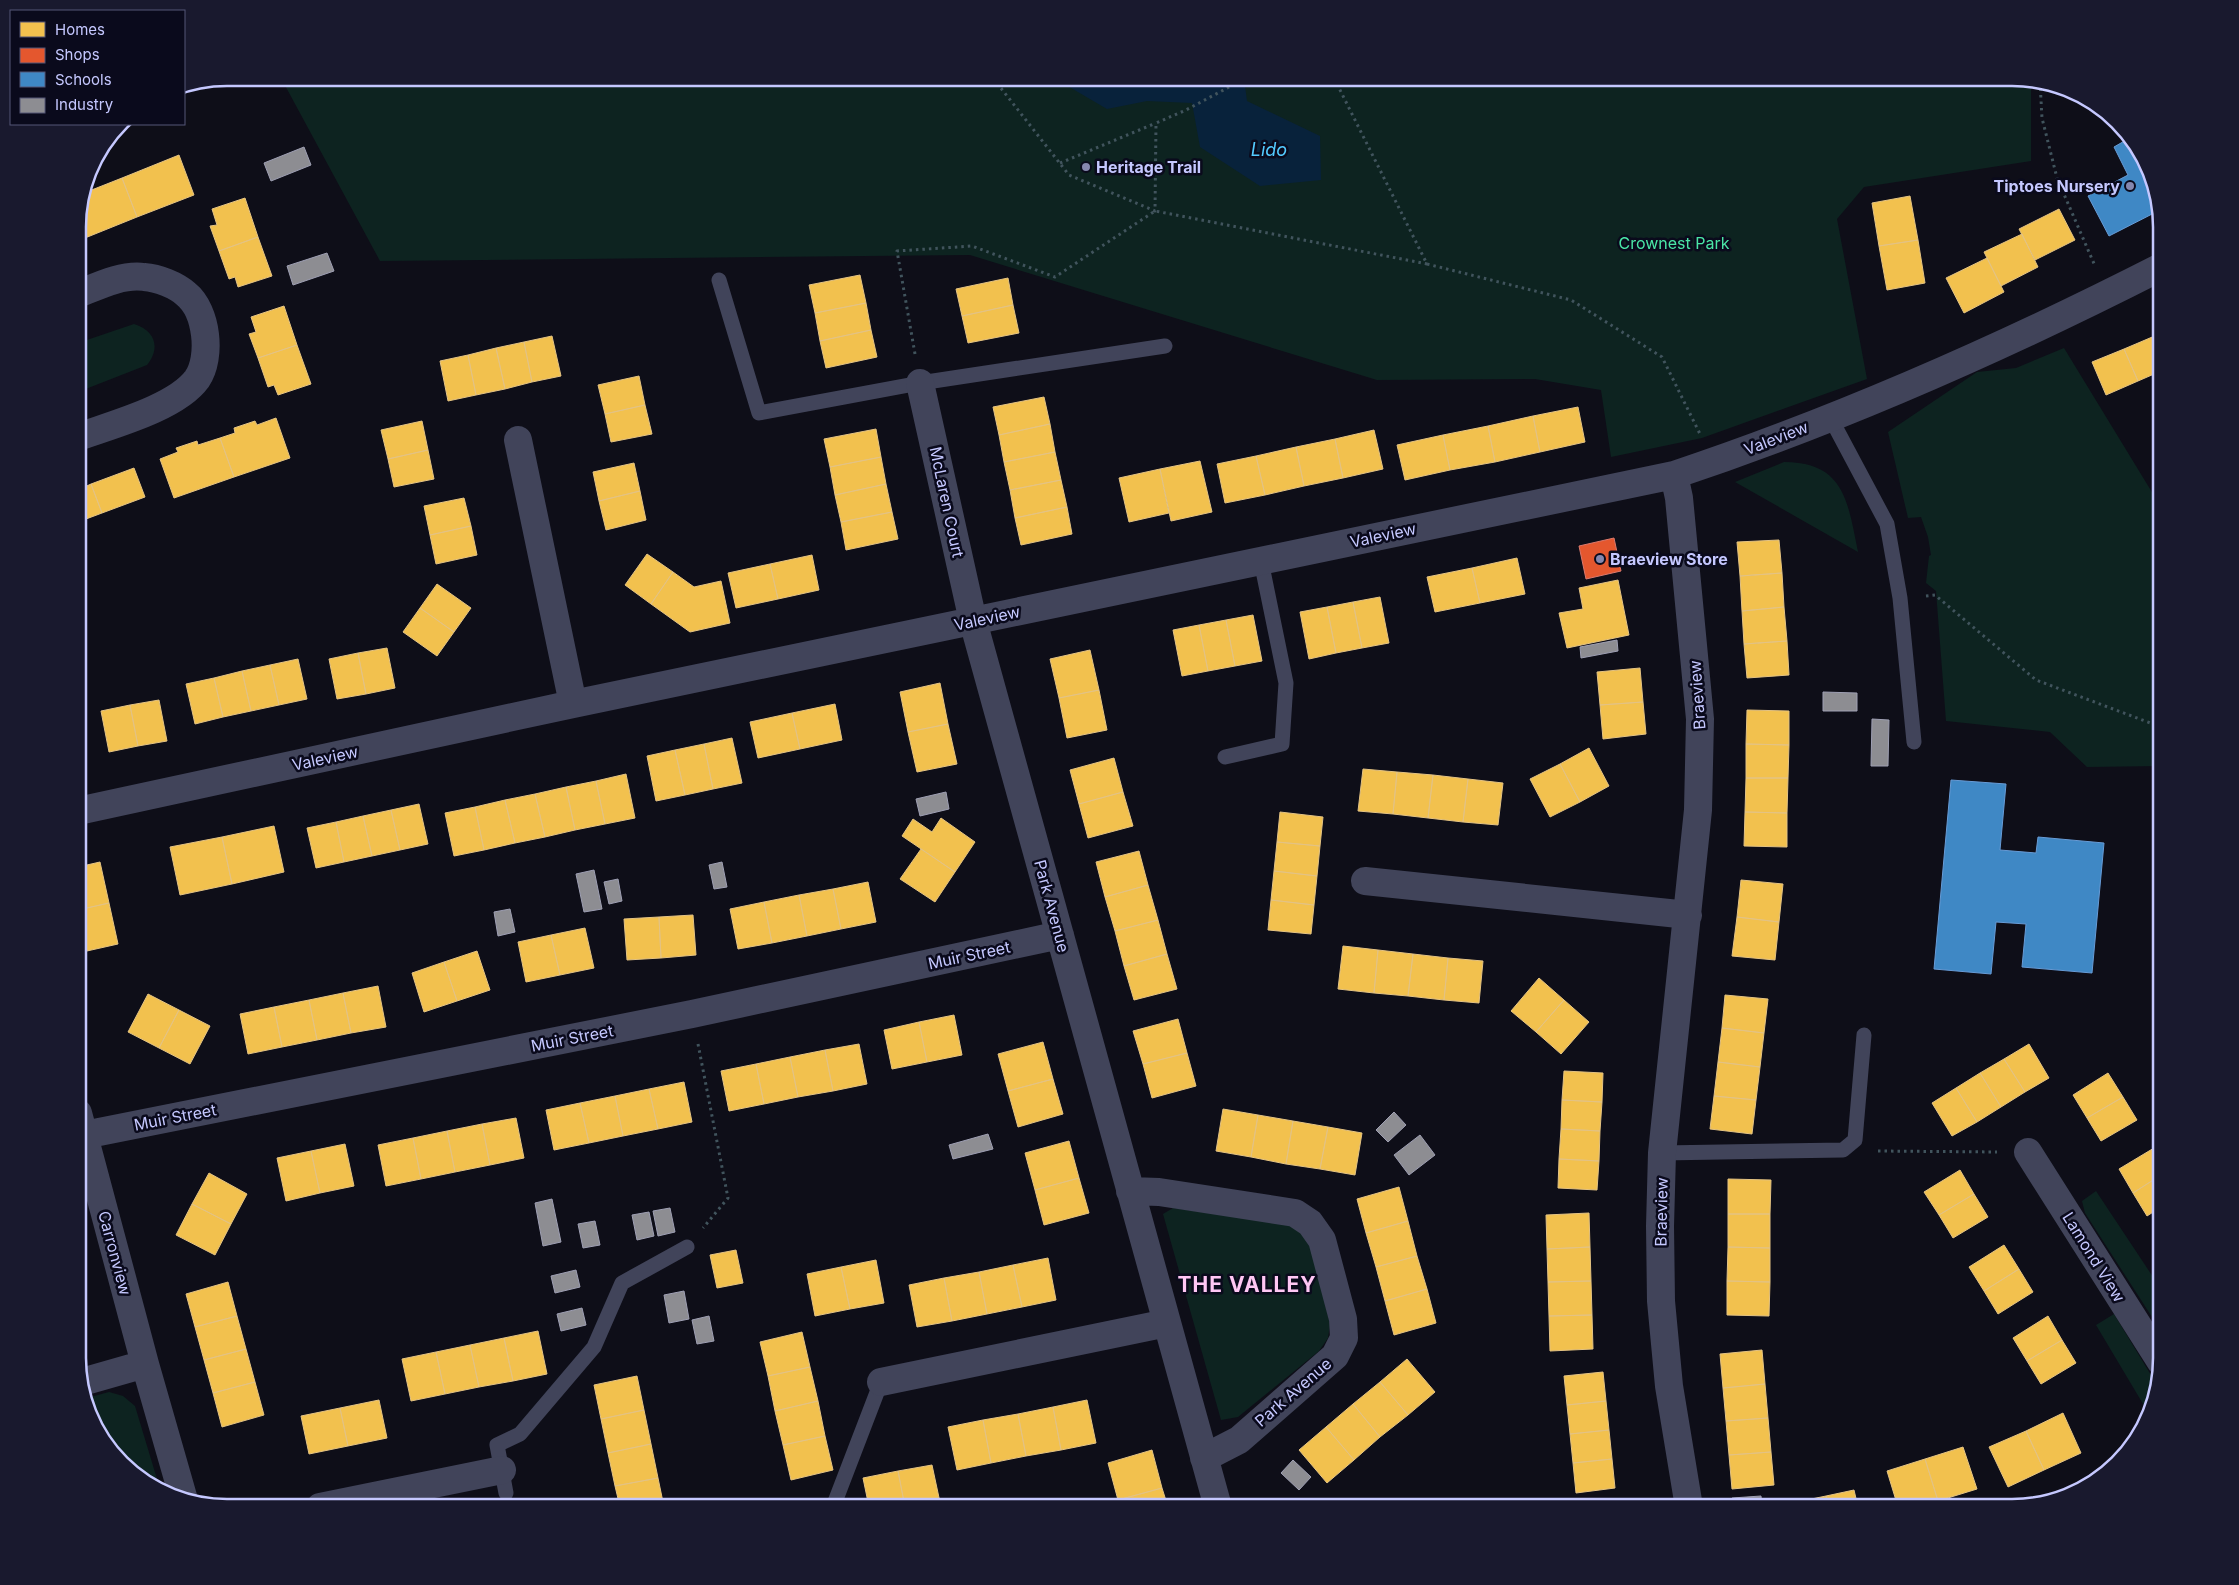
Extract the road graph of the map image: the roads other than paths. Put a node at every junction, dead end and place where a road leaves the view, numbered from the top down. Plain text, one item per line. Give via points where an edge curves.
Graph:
1 (2153, 271) edge
2 (719, 280) dead end
3 (87, 291) edge
4 (1165, 346) dead end
5 (920, 383) junction
6 (1830, 417) junction
7 (87, 434) edge
8 (518, 440) dead end
9 (1674, 475) junction
10 (1261, 561) junction
11 (973, 621) junction
12 (573, 704) junction
13 (1914, 742) dead end
14 (1225, 757) dead end
15 (87, 809) edge
16 (1365, 881) dead end
17 (1688, 915) junction
18 (1060, 935) junction
19 (1864, 1035) dead end
20 (87, 1123) edge
21 (87, 1146) edge
22 (2028, 1152) road end
23 (1662, 1153) junction
24 (1130, 1191) junction
25 (688, 1247) road end
26 (1167, 1323) junction
27 (2153, 1349) edge
28 (145, 1364) junction
29 (88, 1380) edge
30 (882, 1382) joint
31 (1204, 1458) junction
32 (504, 1481) joint
33 (181, 1491) edge
34 (381, 1499) edge
35 (836, 1499) edge
36 (1215, 1499) edge
37 (1688, 1499) edge

1 - 6 street, Valeview via 1951,367
2 - 5 lane via 759,413
3 - 7 street via 118,279 143,277 165,282 187,294 201,317 207,339 197,379 172,401
4 - 5 lane
5 - 11 street, McLaren Court
6 - 9 street, Valeview
6 - 13 lane via 1887,524 1900,598
8 - 12 street
9 - 10 street, Valeview
9 - 17 street, Braeview via 1679,498 1700,719 1698,810
10 - 11 street, Valeview
10 - 14 lane via 1286,683 1282,744
11 - 12 street, Valeview
11 - 18 street, Park Avenue
12 - 15 street, Valeview
16 - 17 street
17 - 23 street, Braeview
18 - 20 street, Muir Street via 692,1014
18 - 24 street, Park Avenue
19 - 23 lane via 1855,1140 1843,1150
21 - 28 street, Carronview
22 - 27 street, Lamond View
23 - 37 street, Braeview via 1661,1301 1669,1386
24 - 26 street, Park Avenue
24 - 31 street, Park Avenue via 1159,1192 1295,1213 1310,1223 1322,1240 1343,1319 1344,1338 1335,1356 1239,1440
25 - 32 lane via 622,1284 594,1347 520,1434 498,1445
26 - 30 street
26 - 31 street, Park Avenue
28 - 29 street
28 - 33 street, Carronview
30 - 35 lane
31 - 36 street, Park Avenue
32 - 34 street

